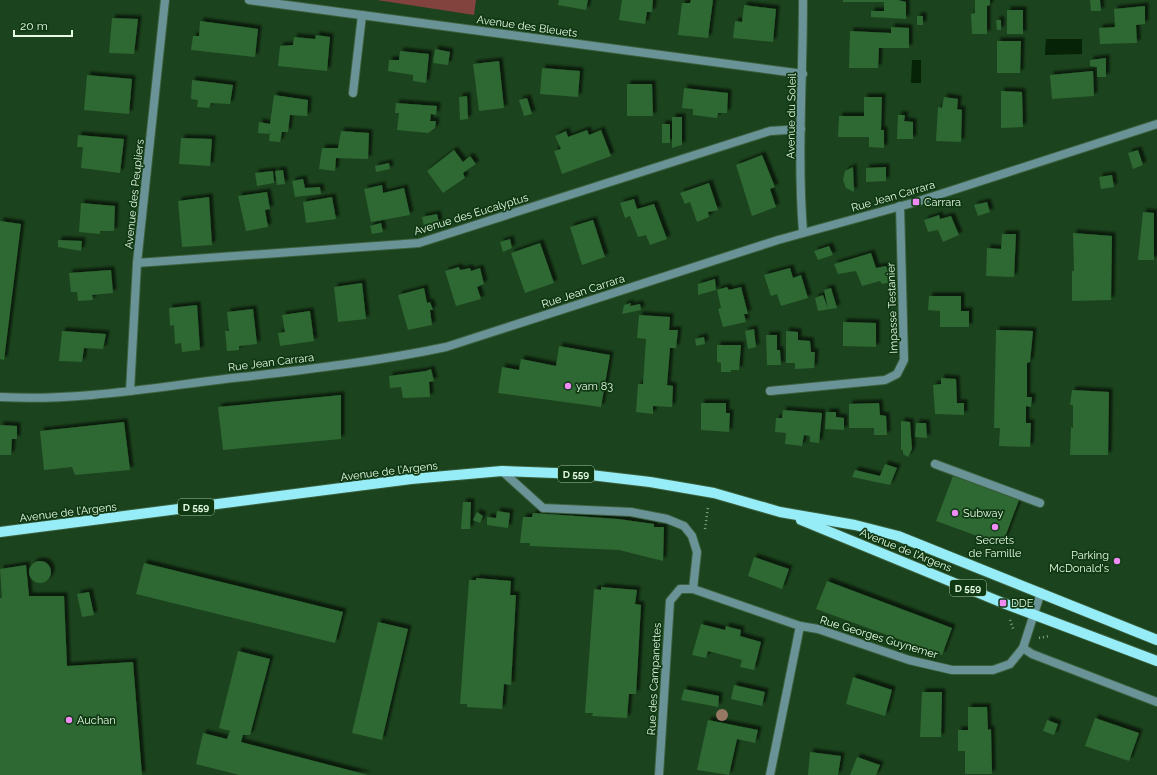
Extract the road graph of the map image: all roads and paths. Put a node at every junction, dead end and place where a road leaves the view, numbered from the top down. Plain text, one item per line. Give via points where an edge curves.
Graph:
1 (164, 0) edge
2 (249, 0) edge
3 (803, 0) edge
4 (362, 15) junction
5 (803, 74) junction
6 (353, 93) dead end
7 (1157, 124) edge
8 (801, 129) junction
9 (900, 206) junction
10 (803, 232) junction
11 (138, 263) junction
12 (770, 390) dead end
13 (130, 391) junction
14 (0, 397) edge
15 (935, 464) dead end
16 (502, 471) junction
17 (1040, 503) dead end
18 (714, 509) dead end
19 (780, 512) junction
20 (705, 530) dead end
21 (0, 532) edge
22 (680, 589) joint
23 (694, 589) junction
24 (1041, 592) junction
25 (1006, 613) dead end
26 (1034, 614) junction
27 (800, 626) junction
28 (1054, 633) dead end
29 (1027, 635) junction
30 (1157, 640) edge
31 (1023, 648) junction
32 (1157, 661) edge
33 (1157, 702) edge
34 (659, 775) edge
35 (770, 775) edge

1 - 11 street, Avenue des Peupliers
2 - 4 street, Avenue des Bleuets
3 - 5 street, Avenue du Soleil
4 - 5 street, Avenue des Bleuets
4 - 6 street
5 - 8 street, Avenue du Soleil
7 - 9 street, Rue Jean Carrara
8 - 10 street, Avenue du Soleil
8 - 11 street, Avenue des Eucalyptus via 770,131 418,243
9 - 10 street, Rue Jean Carrara
9 - 12 street, Impasse Testanier via 904,360 897,374 885,380
10 - 13 street, Rue Jean Carrara via 446,347 397,357
11 - 13 street, Avenue des Peupliers
13 - 14 street, Rue Jean Carrara via 33,399
15 - 17 street
16 - 19 main road, Avenue de l'Argens / D 559 via 582,474 650,482 714,493
16 - 21 main road, Avenue de l'Argens / D 559 via 411,479
16 - 23 street via 542,508 632,512 667,519 684,526 692,536 697,552
18 - 20 path via 707,507
19 - 24 main road, Avenue de l'Argens / D 559 via 855,525 898,536
19 - 26 main road, Avenue de l'Argens / D 559
22 - 23 street, Rue Georges Guynemer
22 - 34 street, Rue des Campanettes via 670,600
23 - 27 street, Rue Georges Guynemer
24 - 26 street, Rue Georges Guynemer
24 - 30 main road, Avenue de l'Argens / D 559
25 - 29 path via 1014,631
26 - 29 street, Rue Georges Guynemer
26 - 32 main road, Avenue de l'Argens / D 559
27 - 31 street, Rue Georges Guynemer via 818,629 909,660 952,670 993,670 1010,664
27 - 35 street
28 - 29 path via 1047,638
29 - 31 street, Rue Georges Guynemer
31 - 33 street via 1032,654

